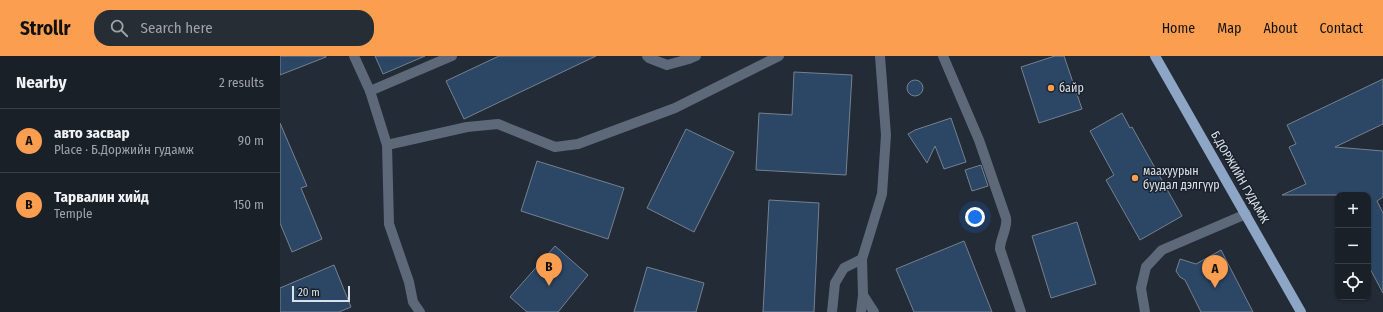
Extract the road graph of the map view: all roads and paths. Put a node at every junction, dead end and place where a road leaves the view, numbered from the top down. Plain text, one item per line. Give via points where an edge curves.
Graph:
1 (354, 56) edge
2 (452, 56) edge
3 (647, 56) edge
4 (696, 56) edge
5 (779, 56) edge
6 (880, 56) edge
7 (943, 56) edge
8 (1155, 56) edge
9 (370, 91) junction
10 (386, 145) junction
11 (1246, 214) junction
12 (862, 259) junction
13 (863, 295) junction
14 (420, 312) edge
15 (832, 312) edge
16 (860, 312) edge
17 (874, 312) edge
18 (1021, 312) edge
19 (1145, 312) edge
20 (1301, 312) edge

1 - 9 street
2 - 9 street
3 - 4 street via 667,65
5 - 10 street via 675,108 578,144 554,147 498,124 467,127
6 - 12 street via 886,135 882,194
7 - 18 street via 979,140 1006,218 1000,249
8 - 11 main road, Б.ДОРЖИЙН ГУДАМЖ
9 - 10 street
10 - 14 street via 390,224 413,302
11 - 19 street via 1162,250 1146,267 1141,288
11 - 20 main road, Б.ДОРЖИЙН ГУДАМЖ
12 - 13 street
12 - 15 street via 844,268 835,283
13 - 16 street
13 - 17 street

